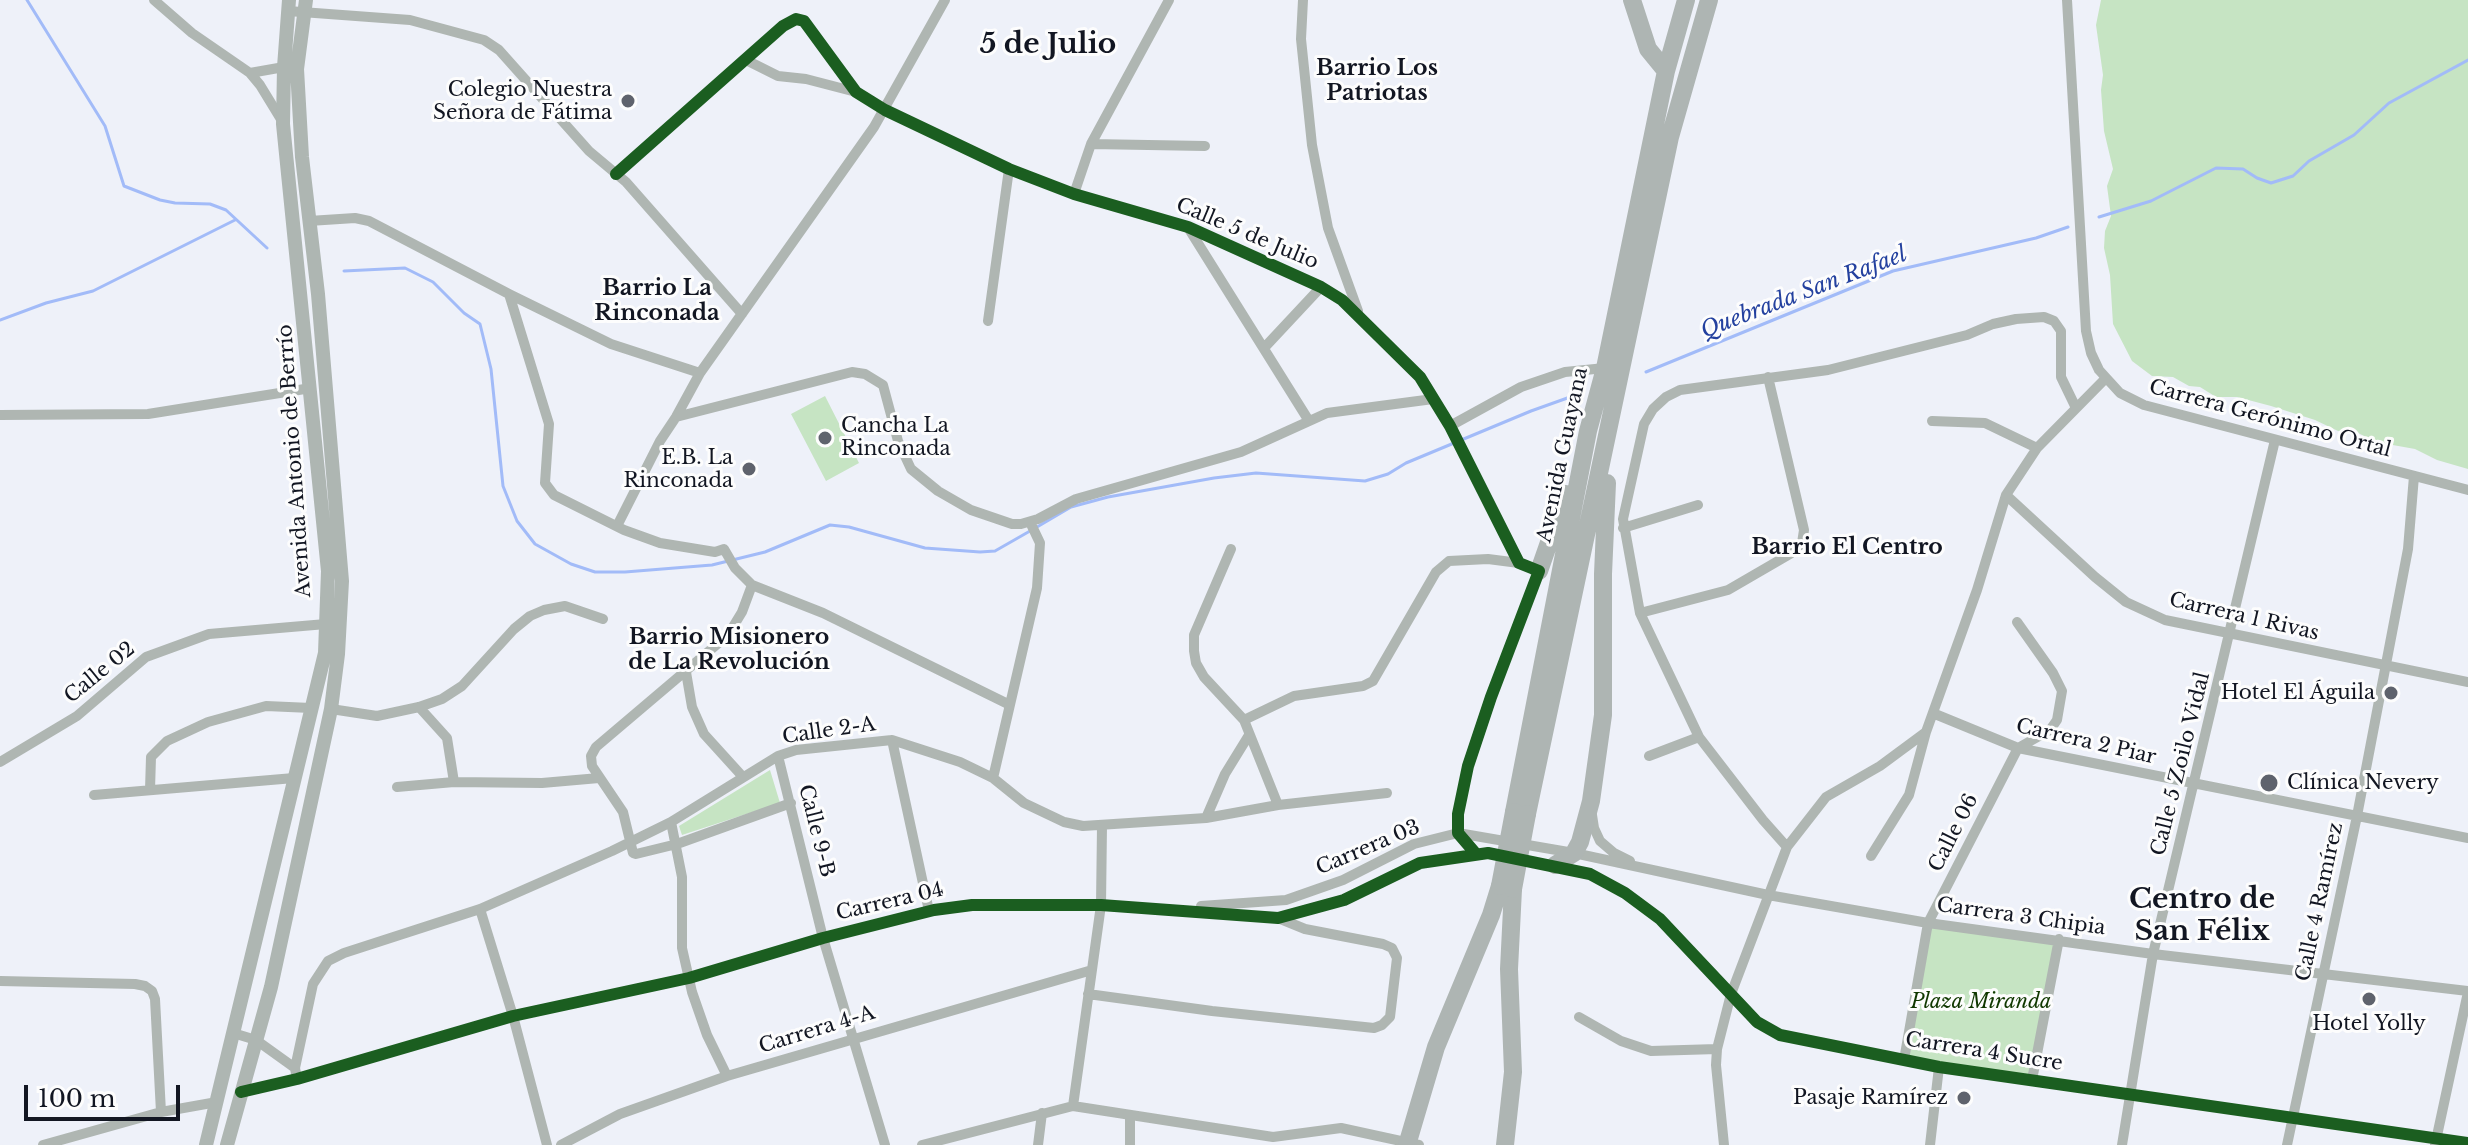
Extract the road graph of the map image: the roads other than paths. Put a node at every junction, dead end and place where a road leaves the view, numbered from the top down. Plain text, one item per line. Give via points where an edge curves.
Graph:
1 (154, 0) edge
2 (945, 0) edge
3 (1169, 0) edge
4 (1303, 0) edge
5 (1632, 0) edge
6 (1686, 0) edge
7 (1709, 0) edge
8 (2067, 0) edge
9 (289, 6) edge
10 (305, 6) edge
11 (746, 60) junction
12 (284, 67) junction
13 (1666, 71) junction
14 (250, 73) junction
15 (856, 92) junction
16 (885, 110) junction
17 (283, 124) junction
18 (1091, 144) junction
19 (1205, 146) dead end
20 (1009, 169) junction
21 (616, 174) junction
22 (1074, 194) junction
23 (309, 221) junction
24 (1188, 227) junction
25 (1321, 287) junction
26 (509, 294) junction
27 (1358, 313) junction
28 (742, 314) junction
29 (988, 321) dead end
30 (1264, 348) junction
31 (1605, 368) junction
32 (700, 373) junction
33 (1768, 377) junction
34 (2106, 378) junction
35 (311, 388) junction
36 (1433, 399) junction
37 (2076, 408) junction
38 (0, 415) edge
39 (676, 417) junction
40 (1309, 421) junction
41 (1932, 421) dead end
42 (1452, 431) junction
43 (1588, 431) junction
44 (1609, 433) junction
45 (2275, 440) junction
46 (2037, 448) junction
47 (2414, 476) junction
48 (2468, 490) edge
49 (2006, 495) junction
50 (1698, 505) dead end
51 (1032, 524) junction
52 (617, 526) junction
53 (1623, 528) junction
54 (1231, 549) dead end
55 (1519, 563) junction
56 (1539, 571) junction
57 (752, 585) junction
58 (1640, 613) junction
59 (603, 619) dead end
60 (2017, 622) dead end
61 (326, 624) junction
62 (2230, 635) junction
63 (2384, 665) junction
64 (686, 672) junction
65 (2468, 682) edge
66 (1010, 705) junction
67 (419, 707) junction
68 (311, 708) junction
69 (331, 709) junction
70 (1935, 714) junction
71 (1244, 720) junction
72 (1926, 732) junction
73 (1249, 735) junction
74 (1699, 737) junction
75 (892, 740) junction
76 (2018, 748) junction
77 (778, 756) junction
78 (1649, 756) dead end
79 (0, 762) edge
80 (743, 777) junction
81 (294, 778) junction
82 (599, 778) junction
83 (993, 778) junction
84 (454, 782) junction
85 (2194, 784) junction
86 (397, 787) dead end
87 (150, 790) junction
88 (1387, 793) dead end
89 (94, 795) dead end
90 (1591, 801) junction
91 (791, 803) junction
92 (1278, 805) junction
93 (1521, 813) junction
94 (2357, 816) junction
95 (1206, 818) junction
96 (671, 822) junction
97 (1102, 826) junction
98 (1458, 833) junction
99 (2468, 838) edge
100 (631, 841) junction
101 (677, 844) junction
102 (1787, 847) junction
103 (1574, 853) junction
104 (1476, 854) junction
105 (1871, 856) dead end
106 (1555, 865) junction
107 (1643, 868) junction
108 (1506, 888) junction
109 (1768, 895) junction
110 (1101, 905) junction
111 (480, 909) junction
112 (1175, 909) junction
113 (929, 911) junction
114 (1278, 918) junction
115 (1928, 923) junction
116 (823, 938) junction
117 (2059, 939) junction
118 (2153, 954) junction
119 (1092, 970) junction
120 (2324, 973) junction
121 (689, 978) junction
122 (0, 981) edge
123 (2468, 992) edge
124 (1088, 994) junction
125 (1731, 994) junction
126 (513, 1016) junction
127 (1579, 1017) dead end
128 (233, 1033) junction
129 (852, 1038) junction
130 (256, 1040) junction
131 (1717, 1049) junction
132 (1904, 1060) junction
133 (1939, 1067) junction
134 (296, 1074) junction
135 (727, 1076) junction
136 (2032, 1080) junction
137 (241, 1092) junction
138 (2130, 1094) junction
139 (217, 1102) junction
140 (1073, 1106) junction
141 (161, 1112) junction
142 (1042, 1113) junction
143 (1130, 1116) junction
144 (2293, 1116) junction
145 (2436, 1141) edge
146 (2468, 1143) edge
147 (1411, 1144) edge
148 (43, 1145) edge
149 (206, 1145) edge
150 (227, 1145) edge
151 (547, 1145) edge
152 (561, 1145) edge
153 (885, 1145) edge
154 (922, 1145) edge
155 (1038, 1145) edge
156 (1130, 1145) edge
157 (1505, 1145) edge
158 (1724, 1145) edge
159 (1930, 1145) edge
160 (2122, 1145) edge
161 (2287, 1145) edge

1 - 14 street
2 - 16 street
3 - 18 street
4 - 27 street via 1301,39 1312,145 1328,228
5 - 13 highway via 1648,49
6 - 13 highway, Avenida Guayana
7 - 44 highway, Avenida Guayana via 1670,137
8 - 34 street, Carrera Gerónimo Ortal via 2088,345
9 - 10 street
9 - 12 street, Avenida Antonio de Berrío
10 - 21 street via 410,20 484,40
10 - 23 street, Avenida Antonio de Berrío via 297,69
11 - 15 street via 778,76
11 - 15 street, Calle 5 de Julio via 789,22 804,21
11 - 21 street
12 - 14 street
12 - 17 street, Avenida Antonio de Berrío
13 - 31 highway, Avenida Guayana
14 - 17 street
15 - 16 street, Calle 5 de Julio
16 - 20 street, Calle 5 de Julio
16 - 28 street
17 - 35 street, Avenida Antonio de Berrío
18 - 19 street
18 - 22 street
20 - 22 street, Calle 5 de Julio
20 - 29 street
21 - 28 street
22 - 24 street, Calle 5 de Julio
23 - 26 street via 369,221
23 - 69 street, Avenida Antonio de Berrío via 342,581
24 - 25 street, Calle 5 de Julio
24 - 30 street
25 - 27 street, Calle 5 de Julio
25 - 30 street
26 - 32 street via 611,344
26 - 52 street via 549,424 546,487
27 - 36 street, Calle 5 de Julio via 1420,377
28 - 32 street
30 - 40 street
31 - 42 street via 1565,372 1521,387
31 - 43 highway, Avenida Guayana
32 - 39 street
33 - 37 street via 1828,370 1993,324 2044,317 2061,331 2061,377
33 - 53 street via 1680,390 1653,409 1644,424
33 - 58 street via 1804,530 1802,543 1728,590
34 - 37 street
34 - 45 street, Carrera Gerónimo Ortal via 2120,393 2144,405
35 - 38 street via 148,414
35 - 61 street, Avenida Antonio de Berrío via 328,571
36 - 40 street via 1327,413
36 - 42 street, Calle 5 de Julio
37 - 46 street
39 - 51 street via 852,372 865,374 883,385 911,469 971,510 1012,524
39 - 52 street
40 - 51 street via 1241,452 1076,499
41 - 46 street via 1985,423
42 - 55 street, Calle 5 de Julio
43 - 56 highway
43 - 93 highway, Avenida Guayana
44 - 90 highway via 1603,715
44 - 93 highway, Avenida Guayana
45 - 47 street, Carrera Gerónimo Ortal
45 - 62 street, Calle 5 Zoilo Vidal
46 - 49 street
47 - 48 street, Carrera Gerónimo Ortal
47 - 63 street, Calle 4 Ramírez via 2408,549
49 - 62 street, Carrera 1 Rivas via 2126,602 2165,620
49 - 70 street
50 - 53 street
51 - 66 street via 1040,543 1037,588
52 - 57 street via 660,543 724,549
53 - 58 street
54 - 71 street via 1194,635 1194,651 1204,677
55 - 56 street
55 - 71 street via 1449,561 1436,572 1373,681 1294,696
56 - 98 street via 1468,766
57 - 64 street via 728,635
57 - 66 street via 823,613
58 - 74 street
59 - 67 street via 565,606 537,612 514,629 462,686
60 - 76 street via 2062,691 2050,730
61 - 68 street, Avenida Antonio de Berrío via 325,653
61 - 79 street, Calle 02 via 209,634 146,657 56,730
62 - 63 street, Carrera 1 Rivas
62 - 85 street, Calle 5 Zoilo Vidal
63 - 65 street, Carrera 1 Rivas
63 - 94 street, Calle 4 Ramírez
64 - 80 street via 704,734
64 - 82 street via 596,747 591,756
66 - 83 street
67 - 69 street via 377,716
67 - 84 street via 447,738
68 - 81 street, Avenida Antonio de Berrío
68 - 87 street via 266,706 208,722 167,741 151,757
69 - 130 street, Avenida Antonio de Berrío
70 - 72 street
70 - 76 street, Carrera 2 Piar
71 - 73 street
72 - 102 street via 1826,797
72 - 105 street via 1909,795
73 - 92 street
73 - 95 street
74 - 78 street
74 - 102 street
75 - 77 street, Calle 2-A
75 - 83 street, Calle 2-A
75 - 113 street
76 - 85 street, Carrera 2 Piar
76 - 115 street, Calle 06
77 - 80 street, Calle 2-A
77 - 91 street, Calle 9-B
80 - 96 street, Calle 2-A
81 - 87 street
81 - 128 street, Avenida Antonio de Berrío
82 - 84 street
82 - 100 street via 623,812
83 - 97 street, Calle 2-A via 1024,803 1064,822
84 - 86 street
85 - 94 street, Carrera 2 Piar
85 - 118 street, Calle 5 Zoilo Vidal
87 - 89 street
88 - 92 street, Calle 2-A
90 - 103 highway
90 - 107 street via 1600,841
91 - 101 street
91 - 116 street, Calle 9-B
92 - 95 street, Calle 2-A
93 - 108 highway, Avenida Guayana, bridge
94 - 99 street, Carrera 2 Piar
94 - 120 street, Calle 4 Ramírez
95 - 97 street, Calle 2-A
96 - 100 street, Calle 2-A
96 - 101 street
97 - 110 street
98 - 103 street, Carrera 03
98 - 104 street
98 - 112 street, Carrera 03 via 1414,844 1343,880 1286,900
100 - 101 street via 633,853 640,855
100 - 111 street, Calle 2-A
101 - 121 street via 682,948
102 - 109 street
103 - 106 highway
103 - 107 street, Carrera 3 Chipia
104 - 106 street, Carrera 04
104 - 114 street, Carrera 04 via 1420,863 1344,900
106 - 125 street, Carrera 4 Sucre via 1590,874 1625,893 1660,919
107 - 109 street, Carrera 3 Chipia
108 - 147 highway, Avenida Guayana via 1436,1047
108 - 157 highway, Avenida Guayana via 1513,1072
109 - 115 street, Carrera 3 Chipia
109 - 125 street
110 - 112 street, Carrera 04
110 - 113 street, Carrera 04 via 972,905
110 - 119 street
111 - 126 street
111 - 134 street, Calle 2-A via 328,961 313,984
112 - 114 street, Carrera 04
113 - 116 street, Carrera 04
114 - 124 street via 1392,948 1397,958 1390,1017 1374,1028
115 - 117 street, Carrera 3 Chipia
115 - 132 street, Calle 06
116 - 121 street, Carrera 04
116 - 129 street, Calle 9-B
117 - 118 street, Carrera 3 Chipia
117 - 136 street
118 - 120 street, Carrera 3 Chipia
118 - 138 street, Calle 5 Zoilo Vidal
119 - 124 street
119 - 129 street, Carrera 4-A
120 - 123 street, Carrera 3 Chipia
120 - 144 street, Calle 4 Ramírez
121 - 126 street, Carrera 04
121 - 135 street
122 - 141 street via 135,984 152,991
123 - 145 street
124 - 140 street
125 - 131 street
125 - 132 street, Carrera 4 Sucre via 1757,1022 1780,1035
126 - 134 street, Carrera 04
126 - 151 street
127 - 131 street via 1651,1051
128 - 130 street
128 - 139 street, Avenida Antonio de Berrío
129 - 135 street, Carrera 4-A
129 - 153 street, Calle 9-B
130 - 134 street
130 - 137 street, Avenida Antonio de Berrío
131 - 158 street
132 - 133 street, Carrera 4 Sucre
133 - 136 street, Carrera 4 Sucre
133 - 159 street
134 - 137 street, Carrera 04
135 - 152 street, Carrera 4-A via 620,1114
136 - 138 street, Carrera 4 Sucre
137 - 150 street, Avenida Antonio de Berrío
138 - 144 street, Carrera 4 Sucre
138 - 160 street, Calle 5 Zoilo Vidal
139 - 141 street
139 - 149 street, Avenida Antonio de Berrío
140 - 142 street
140 - 143 street
141 - 148 street
142 - 154 street
142 - 155 street
143 - 147 street via 1273,1137 1341,1128
143 - 156 street
144 - 145 street, Carrera 4 Sucre
144 - 161 street, Calle 4 Ramírez
145 - 146 street, Carrera 4 Sucre

